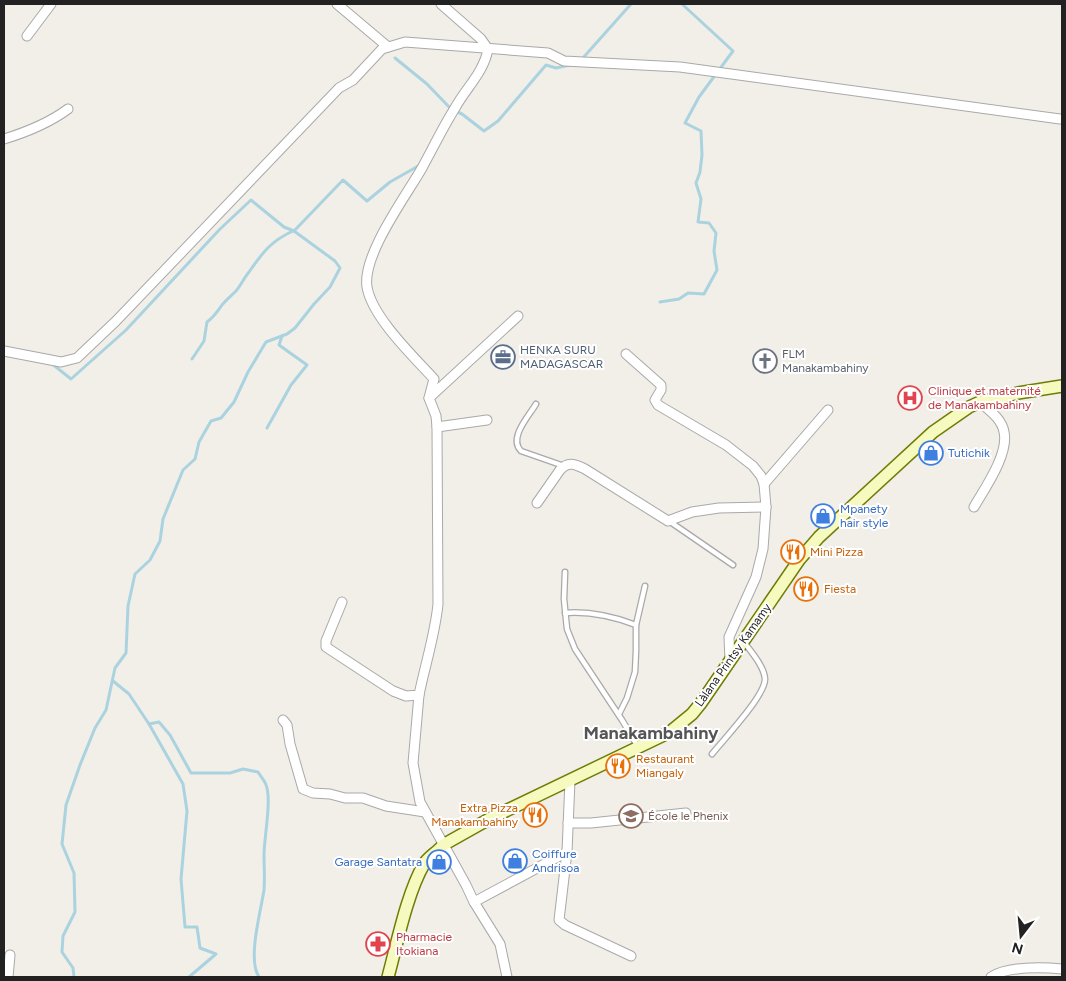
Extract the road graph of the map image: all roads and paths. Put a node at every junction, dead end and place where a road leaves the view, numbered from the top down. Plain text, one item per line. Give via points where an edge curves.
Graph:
1 (51, 4) edge
2 (337, 4) edge
3 (441, 4) edge
4 (27, 36) dead end
5 (388, 47) junction
6 (488, 49) junction
7 (68, 109) dead end
8 (1060, 119) dead end
9 (4, 139) edge
10 (518, 316) dead end
11 (4, 351) edge
12 (626, 354) dead end
13 (1062, 386) edge
14 (430, 398) junction
15 (980, 402) junction
16 (536, 404) dead end
17 (828, 410) dead end
18 (487, 420) dead end
19 (437, 427) junction
20 (564, 466) junction
21 (764, 484) junction
22 (537, 503) dead end
23 (766, 507) junction
24 (974, 507) dead end
25 (668, 520) junction
26 (733, 565) dead end
27 (565, 572) dead end
28 (645, 586) dead end
29 (342, 602) dead end
30 (565, 613) junction
31 (636, 625) junction
32 (743, 641) junction
33 (730, 661) junction
34 (419, 695) junction
35 (619, 714) junction
36 (283, 720) dead end
37 (638, 748) junction
38 (712, 754) dead end
39 (570, 780) junction
40 (425, 812) junction
41 (686, 813) dead end
42 (568, 823) junction
43 (443, 845) junction
44 (567, 852) junction
45 (474, 902) junction
46 (10, 955) dead end
47 (630, 956) dead end
48 (1062, 969) edge
49 (8, 977) edge
50 (388, 977) edge
51 (507, 977) edge
52 (991, 977) edge

1 - 4 street
2 - 5 street
3 - 6 street
5 - 6 street via 405,42
5 - 11 street via 382,49 353,80 339,88 77,358 61,362
6 - 8 street via 548,53 564,61 680,67
6 - 14 street via 481,69 390,220 376,247 368,274 369,293 386,326 434,379
7 - 9 street via 56,118
10 - 14 street
12 - 21 street via 661,385 655,400 658,405 726,445 753,466
13 - 15 street, Làlana Printsy Kamamy via 1018,392
14 - 19 street
15 - 24 street via 999,420 1004,431 1004,445 993,474
15 - 32 street, Làlana Printsy Kamamy via 934,432 819,537 799,560
16 - 20 lane via 518,435 517,447
17 - 21 street
18 - 19 street
19 - 34 street via 438,604
20 - 22 street
20 - 25 street via 576,464
21 - 23 street
23 - 25 street via 719,508
23 - 33 street via 760,563 729,638
25 - 26 lane
27 - 30 lane
28 - 31 lane
29 - 34 street via 326,647 393,691 406,696
30 - 31 lane via 599,614
30 - 35 lane via 575,649
31 - 35 lane via 635,672
32 - 33 street, Làlana Printsy Kamamy
32 - 38 lane via 760,665 765,678 762,689
33 - 37 street, Làlana Printsy Kamamy via 692,714 670,732
34 - 40 street via 413,764
35 - 37 lane
36 - 40 street via 303,789
37 - 39 street, Làlana Printsy Kamamy
39 - 42 street
39 - 43 street, Làlana Printsy Kamamy
40 - 43 street
41 - 42 street
42 - 44 street
43 - 45 street
43 - 50 street, Làlana Printsy Kamamy via 425,862 413,887
44 - 45 street
44 - 47 street via 559,920
45 - 51 street via 500,944
46 - 49 street
48 - 52 street via 1027,967

